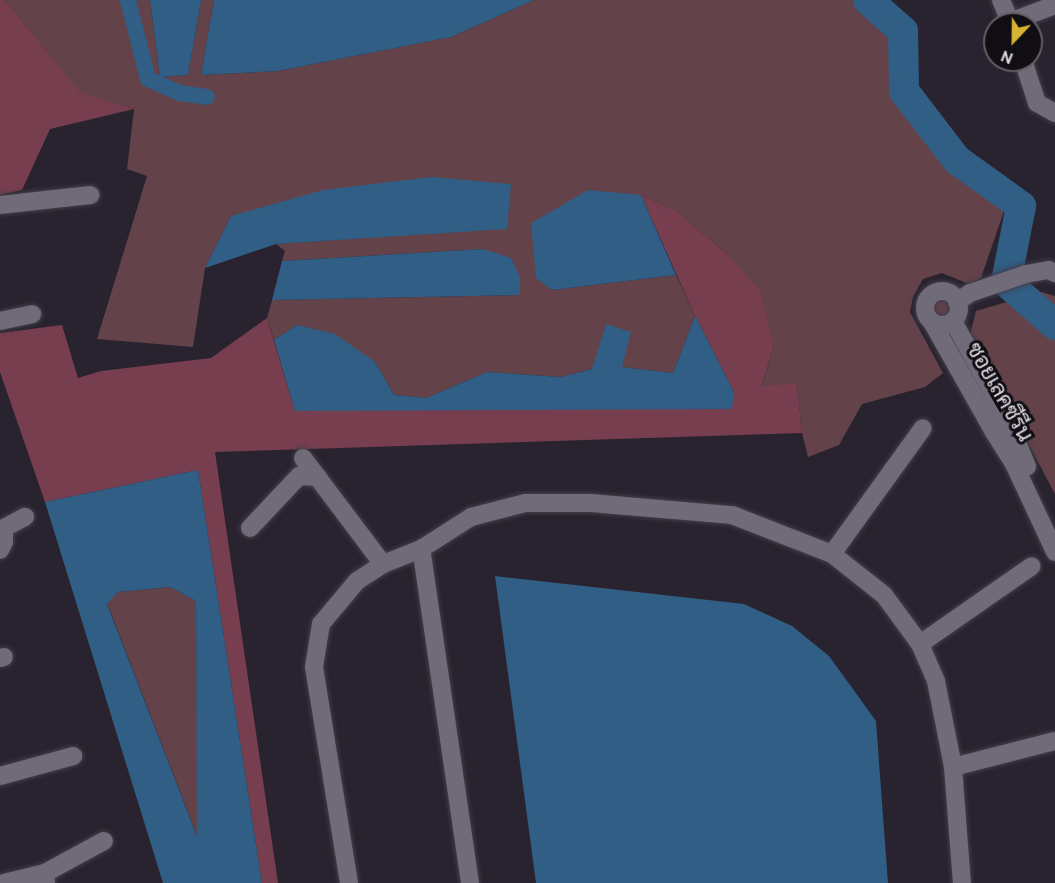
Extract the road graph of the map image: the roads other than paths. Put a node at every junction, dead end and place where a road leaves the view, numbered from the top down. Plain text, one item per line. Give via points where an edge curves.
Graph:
1 (1055, 5) edge
2 (1038, 12) edge
3 (1027, 72) edge
4 (1055, 96) edge
5 (1037, 103) junction
6 (1055, 113) edge
7 (90, 195) dead end
8 (0, 205) edge
9 (1053, 268) edge
10 (964, 297) junction
11 (32, 314) dead end
12 (0, 321) edge
13 (953, 321) junction
14 (932, 322) junction
15 (923, 428) dead end
16 (303, 458) dead end
17 (318, 477) junction
18 (25, 518) dead end
19 (1055, 523) edge
20 (250, 528) dead end
21 (421, 549) junction
22 (0, 550) edge
23 (1055, 552) edge
24 (832, 554) junction
25 (383, 564) junction
26 (1032, 566) dead end
27 (920, 644) junction
28 (1055, 741) edge
29 (73, 756) dead end
30 (953, 767) junction
31 (0, 777) edge
32 (104, 840) dead end
33 (46, 878) edge
34 (4, 883) edge
35 (349, 883) edge
36 (470, 883) edge
37 (962, 883) edge

1 - 2 street
3 - 5 street
4 - 5 street
5 - 6 street
7 - 8 street
9 - 10 street
10 - 13 street
10 - 14 street via 945,292 930,297 926,312
11 - 12 street
13 - 14 street via 940,325
13 - 19 street, ซอยเลคซีรีน via 1009,423
14 - 23 street, ซอยเลคซีรีน via 1014,464
15 - 24 street
16 - 17 street
17 - 20 street via 299,476
17 - 25 street
18 - 22 street via 4,528
21 - 24 street via 471,517 525,503 591,503 732,515
21 - 25 street
21 - 36 street
24 - 27 street via 884,595
25 - 35 street via 357,581 321,624 314,667
26 - 27 street
27 - 30 street via 936,681
28 - 30 street
29 - 31 street
30 - 37 street
32 - 33 street
33 - 34 street

